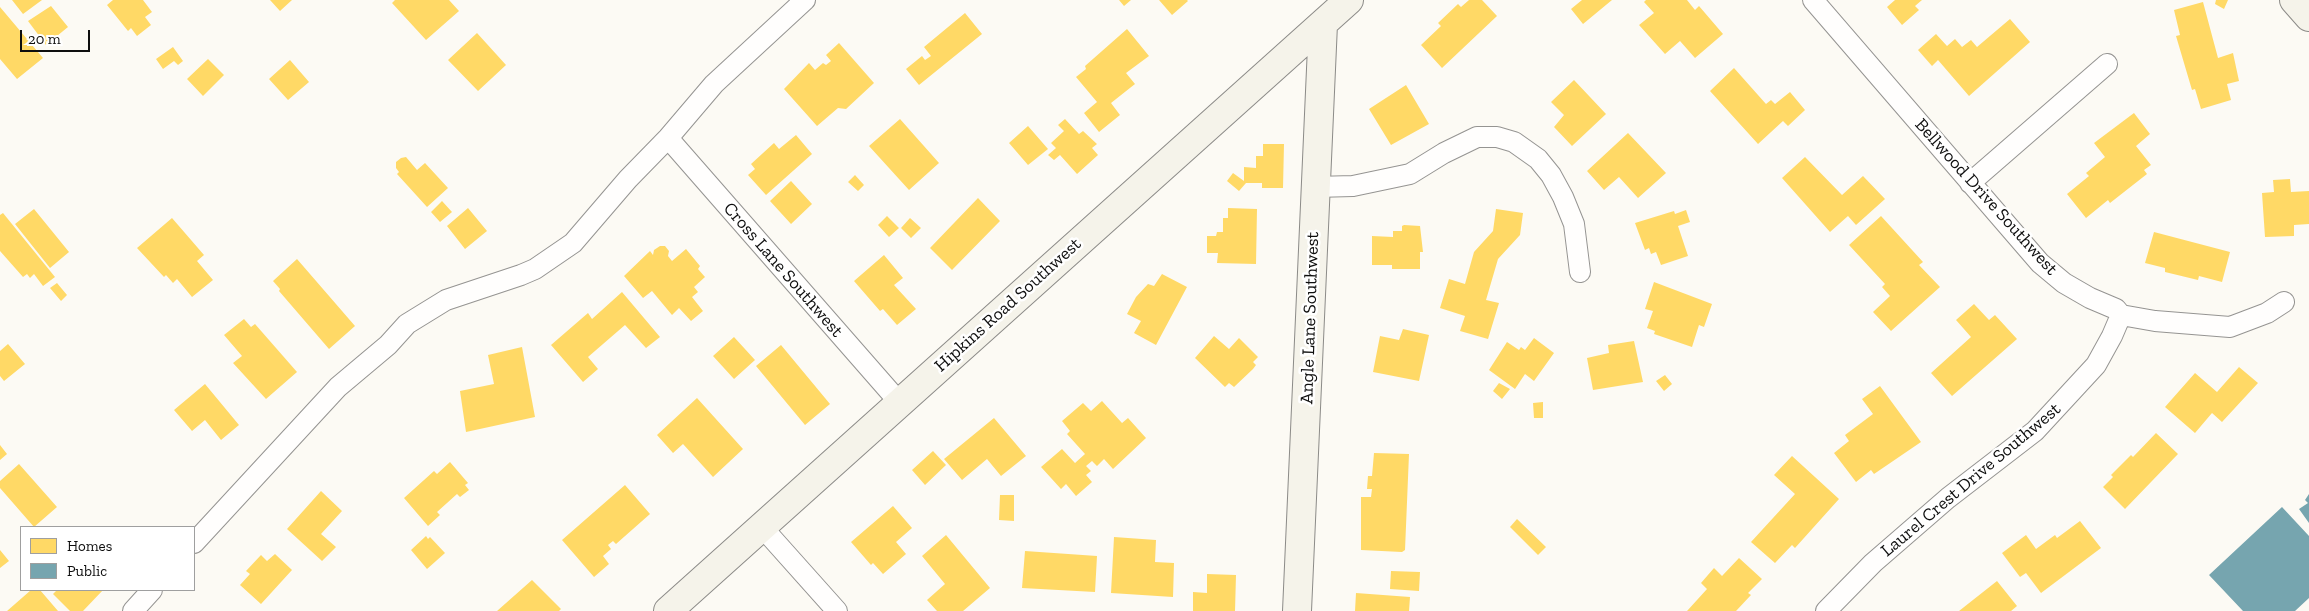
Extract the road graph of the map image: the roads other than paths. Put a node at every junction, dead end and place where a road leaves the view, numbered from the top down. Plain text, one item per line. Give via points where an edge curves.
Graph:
1 (805, 0) edge
2 (1349, 0) edge
3 (1813, 0) edge
4 (2294, 0) edge
5 (2309, 17) edge
6 (1323, 24) junction
7 (2107, 64) dead end
8 (668, 138) junction
9 (1970, 183) junction
10 (1315, 187) junction
11 (1580, 272) dead end
12 (2284, 302) dead end
13 (2121, 315) junction
14 (899, 402) junction
15 (762, 527) junction
16 (195, 542) edge
17 (151, 591) edge
18 (132, 611) edge
19 (668, 611) edge
20 (837, 611) edge
21 (1297, 611) edge
22 (1826, 611) edge

1 - 8 street via 714,84
2 - 6 street, Hipkins Road Southwest
3 - 9 street, Bellwood Drive Southwest
4 - 5 street
6 - 10 street, Angle Lane Southwest
6 - 14 street, Hipkins Road Southwest
7 - 9 street
8 - 14 street, Cross Lane Southwest
8 - 16 street via 573,242 535,268 446,300 407,324 388,345 338,387
9 - 13 street, Bellwood Drive Southwest via 2040,263 2064,283 2116,309
10 - 11 street via 1353,186 1410,174 1477,137 1514,142 1538,159 1562,197 1574,224
10 - 21 street, Angle Lane Southwest
12 - 13 street, Bellwood Drive Southwest via 2267,313 2230,327
13 - 22 street, Laurel Crest Drive Southwest via 2096,365 2042,424 1948,498 1873,563
14 - 15 street, Hipkins Road Southwest
15 - 19 street, Hipkins Road Southwest
15 - 20 street
17 - 18 street

